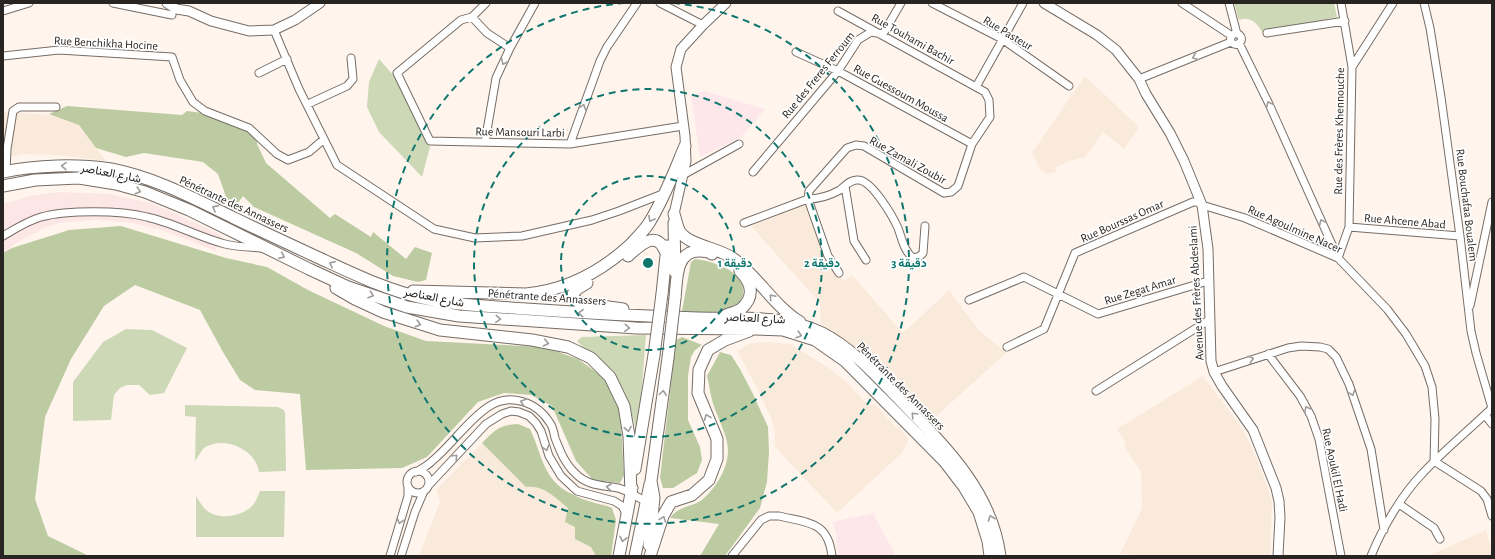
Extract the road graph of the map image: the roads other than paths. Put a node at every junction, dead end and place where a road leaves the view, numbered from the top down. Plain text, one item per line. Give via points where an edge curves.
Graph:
1 (29, 3) edge
2 (113, 3) edge
3 (167, 3) edge
4 (320, 3) edge
5 (486, 3) edge
6 (536, 3) edge
7 (637, 3) edge
8 (660, 3) edge
9 (726, 3) edge
10 (901, 3) edge
11 (932, 3) edge
12 (1023, 3) edge
13 (1044, 3) edge
14 (1182, 3) edge
15 (1229, 3) edge
16 (1341, 3) edge
17 (1393, 3) edge
18 (1424, 3) edge
19 (3, 11) edge
20 (838, 11) dead end
21 (172, 15) dead end
22 (472, 17) junction
23 (1345, 21) junction
24 (703, 25) junction
25 (274, 30) junction
26 (1267, 33) dead end
27 (883, 34) junction
28 (1233, 37) junction
29 (1002, 40) junction
30 (510, 48) junction
31 (796, 52) dead end
32 (3, 56) edge
33 (351, 58) dead end
34 (287, 59) junction
35 (1352, 68) junction
36 (838, 71) junction
37 (259, 73) dead end
38 (1140, 79) junction
39 (1070, 86) dead end
40 (976, 87) junction
41 (308, 104) junction
42 (56, 107) dead end
43 (683, 126) junction
44 (323, 140) junction
45 (685, 141) junction
46 (486, 142) junction
47 (570, 144) junction
48 (739, 144) dead end
49 (972, 144) junction
50 (5, 171) edge
51 (753, 172) dead end
52 (683, 175) junction
53 (3, 186) edge
54 (845, 186) junction
55 (665, 193) junction
56 (808, 199) junction
57 (1492, 202) edge
58 (1202, 205) junction
59 (674, 214) junction
60 (744, 223) dead end
61 (925, 226) dead end
62 (1349, 227) junction
63 (3, 236) edge
64 (1460, 236) junction
65 (267, 249) junction
66 (666, 252) junction
67 (1338, 258) junction
68 (866, 260) dead end
69 (309, 270) junction
70 (839, 273) dead end
71 (1208, 281) junction
72 (393, 290) junction
73 (1058, 294) junction
74 (675, 298) junction
75 (969, 300) dead end
76 (1469, 312) junction
77 (651, 315) junction
78 (718, 317) junction
79 (1209, 320) junction
80 (754, 329) junction
81 (813, 330) junction
82 (1007, 347) dead end
83 (1268, 354) junction
84 (1214, 372) junction
85 (1096, 391) dead end
86 (1492, 408) edge
87 (1485, 415) junction
88 (1492, 424) edge
89 (1434, 461) junction
90 (416, 472) junction
91 (651, 481) junction
92 (408, 486) junction
93 (426, 488) junction
94 (631, 494) junction
95 (646, 501) junction
96 (1399, 504) junction
97 (627, 516) junction
98 (1492, 516) edge
99 (1384, 530) junction
100 (1440, 540) dead end
101 (390, 556) edge
102 (401, 556) edge
103 (619, 556) edge
104 (635, 556) edge
105 (649, 556) edge
106 (732, 556) edge
107 (832, 556) edge
108 (990, 556) edge
109 (1000, 556) edge
110 (1278, 556) edge
111 (1341, 556) edge
112 (1372, 556) edge

1 - 19 street
2 - 21 street
3 - 25 main road via 176,9 189,11 211,21 249,31
4 - 25 main road via 295,20
5 - 22 street
6 - 30 street
47 -> 7 street via 600,61
8 - 24 street
9 - 24 main road
10 - 27 street
11 - 29 street, Rue Pasteur
12 - 29 street
13 - 38 main road, Avenue des Frères Abdeslami via 1097,35 1116,50
14 - 28 street
15 - 28 street
16 - 23 street, Rue des Frères Khennouche
17 - 35 street
18 - 64 street, Rue Bouchafaa Boualem via 1441,97
20 - 27 street, Rue Touhami Bachir
22 - 30 street via 487,33
22 - 46 street, Rue Mansouri Larbi via 461,20 397,73 430,141
23 - 26 street
23 - 35 street, Rue des Frères Khennouche
24 - 43 main road via 681,49 676,67
25 - 34 street
27 - 36 street, Rue des Freres Ferroum via 871,32 858,40
27 - 40 street, Rue Touhami Bachir
28 -> 38 street
67 -> 28 street via 1239,43 1240,36
29 - 39 street, Rue Pasteur
29 - 40 street
30 -> 46 street via 496,78
31 - 36 street, Rue Guessoum Moussa
32 - 44 street, Rue Benchikha Hocine via 59,50 172,57 180,80 193,102 205,111 249,128 277,154 288,160 309,152
33 - 41 street via 353,79 347,86
34 - 37 street
34 - 41 street
35 - 62 street, Rue des Frères Khennouche
36 - 49 street, Rue Guessoum Moussa
36 - 51 street, Rue des Freres Ferroum
38 - 58 main road, Avenue des Frères Abdeslami via 1146,94 1170,133
40 - 49 street, Rue Zamali Zoubir via 985,92 989,100 990,117
41 - 44 street
42 - 50 street via 20,107 13,111
43 - 45 main road
43 - 47 street, Rue Mansouri Larbi
44 - 55 street via 337,166 434,229 476,238 522,236 577,223 619,211
45 - 52 main road via 686,161
45 - 55 highway
46 - 47 street, Rue Mansouri Larbi
48 - 52 street
49 - 56 street, Rue Zamali Zoubir via 958,186 950,192 944,193 864,146 856,145 847,148 809,191
72 -> 50 highway, Pénétrante des Annassers via 351,274 191,196 151,180 112,170 65,166
52 - 59 main road
53 -> 65 highway, شارع العناصر via 35,180 79,178 116,184 145,192 189,210
54 - 56 street via 825,197
54 - 61 street via 858,179 873,189 891,214 907,254 913,258 923,253
54 - 68 street via 854,241
55 -> 72 highway via 648,225 615,259 565,286 526,294
56 - 60 street
56 - 70 street via 828,256
57 - 76 street
58 - 67 street, Rue Agoulmine Nacer via 1245,218
58 - 71 main road, Avenue des Frères Abdeslami via 1208,249
58 - 73 street, Rue Bourssas Omar via 1193,202 1075,253
59 - 66 highway
59 - 74 highway
81 -> 59 highway via 783,310 749,272 732,258 690,240 681,232
62 - 64 street, Rue Ahcene Abad
62 - 67 street, Rue des Frères Khennouche
63 - 65 street via 21,225 42,217 83,212 111,213 146,216 227,244
64 - 76 street, Rue Bouchafaa Boualem
65 -> 69 highway, شارع العناصر
66 - 77 highway via 656,240 645,242 612,269 577,289 573,294 574,299 580,303 610,306
66 - 94 highway, bridge via 654,355
67 - 89 street, Rue Agoulmine Nacer via 1387,309 1425,366 1432,387 1435,419
69 -> 80 highway, شارع العناصر via 348,287 407,307 459,316 636,328
69 -> 94 highway via 355,299 414,323 440,330 539,341 568,347 591,358 610,376 624,406 630,436
71 - 73 street, Rue Zegat Amar via 1098,314
71 - 79 main road, Avenue des Frères Abdeslami
77 -> 72 highway, Pénétrante des Annassers via 464,305 425,299
73 - 75 street, Rue Zegat Amar via 1024,276
73 - 82 street, Rue Bourssas Omar via 1044,329
74 - 78 highway via 679,267 684,256 692,251 708,252 738,268 747,278 751,290 748,301 740,310
91 -> 74 highway, bridge
76 - 86 street, Rue Bouchafaa Boualem via 1476,353
77 - 78 highway, Pénétrante des Annassers
78 - 81 highway, Pénétrante des Annassers via 752,317 782,321
79 - 84 main road, Avenue des Frères Abdeslami
79 - 85 street
105 -> 80 highway via 663,516 671,502 692,495 709,480 717,459 717,439 698,393 699,370 708,350 725,340
80 -> 108 highway, شارع العناصر via 783,330 815,340 845,360 945,462 964,487 979,512
109 -> 81 highway, Pénétrante des Annassers via 991,516 959,463 868,368 839,344
84 -> 83 street
83 -> 99 street via 1301,346 1328,349 1336,357 1349,384 1371,449
111 -> 83 street, Rue Aoukil El Hadi via 1319,440 1311,416 1300,396
84 - 110 main road, Avenue des Frères Abdeslami via 1253,430 1276,488 1279,509
86 - 87 street
87 - 88 street
87 - 89 street
89 - 96 street
89 - 98 street via 1481,491 1487,499
90 - 92 street via 408,478
90 - 93 street via 425,474 428,479
94 -> 90 street via 620,488 585,482 567,464 551,424 545,416 536,407 510,399 488,407 430,464
91 - 95 highway
91 - 105 highway via 654,498
92 - 93 street via 415,492
92 -> 101 street via 408,496
93 -> 97 street via 486,424 502,414 519,412 529,416 536,423 549,456 561,476 577,491 622,506
93 - 102 street via 415,512
94 - 95 street
94 - 97 highway
95 - 104 highway
96 - 99 street
96 - 100 street via 1434,528
97 -> 103 highway
99 - 112 street
106 - 107 street via 761,520 769,516 779,516 816,525 828,538

